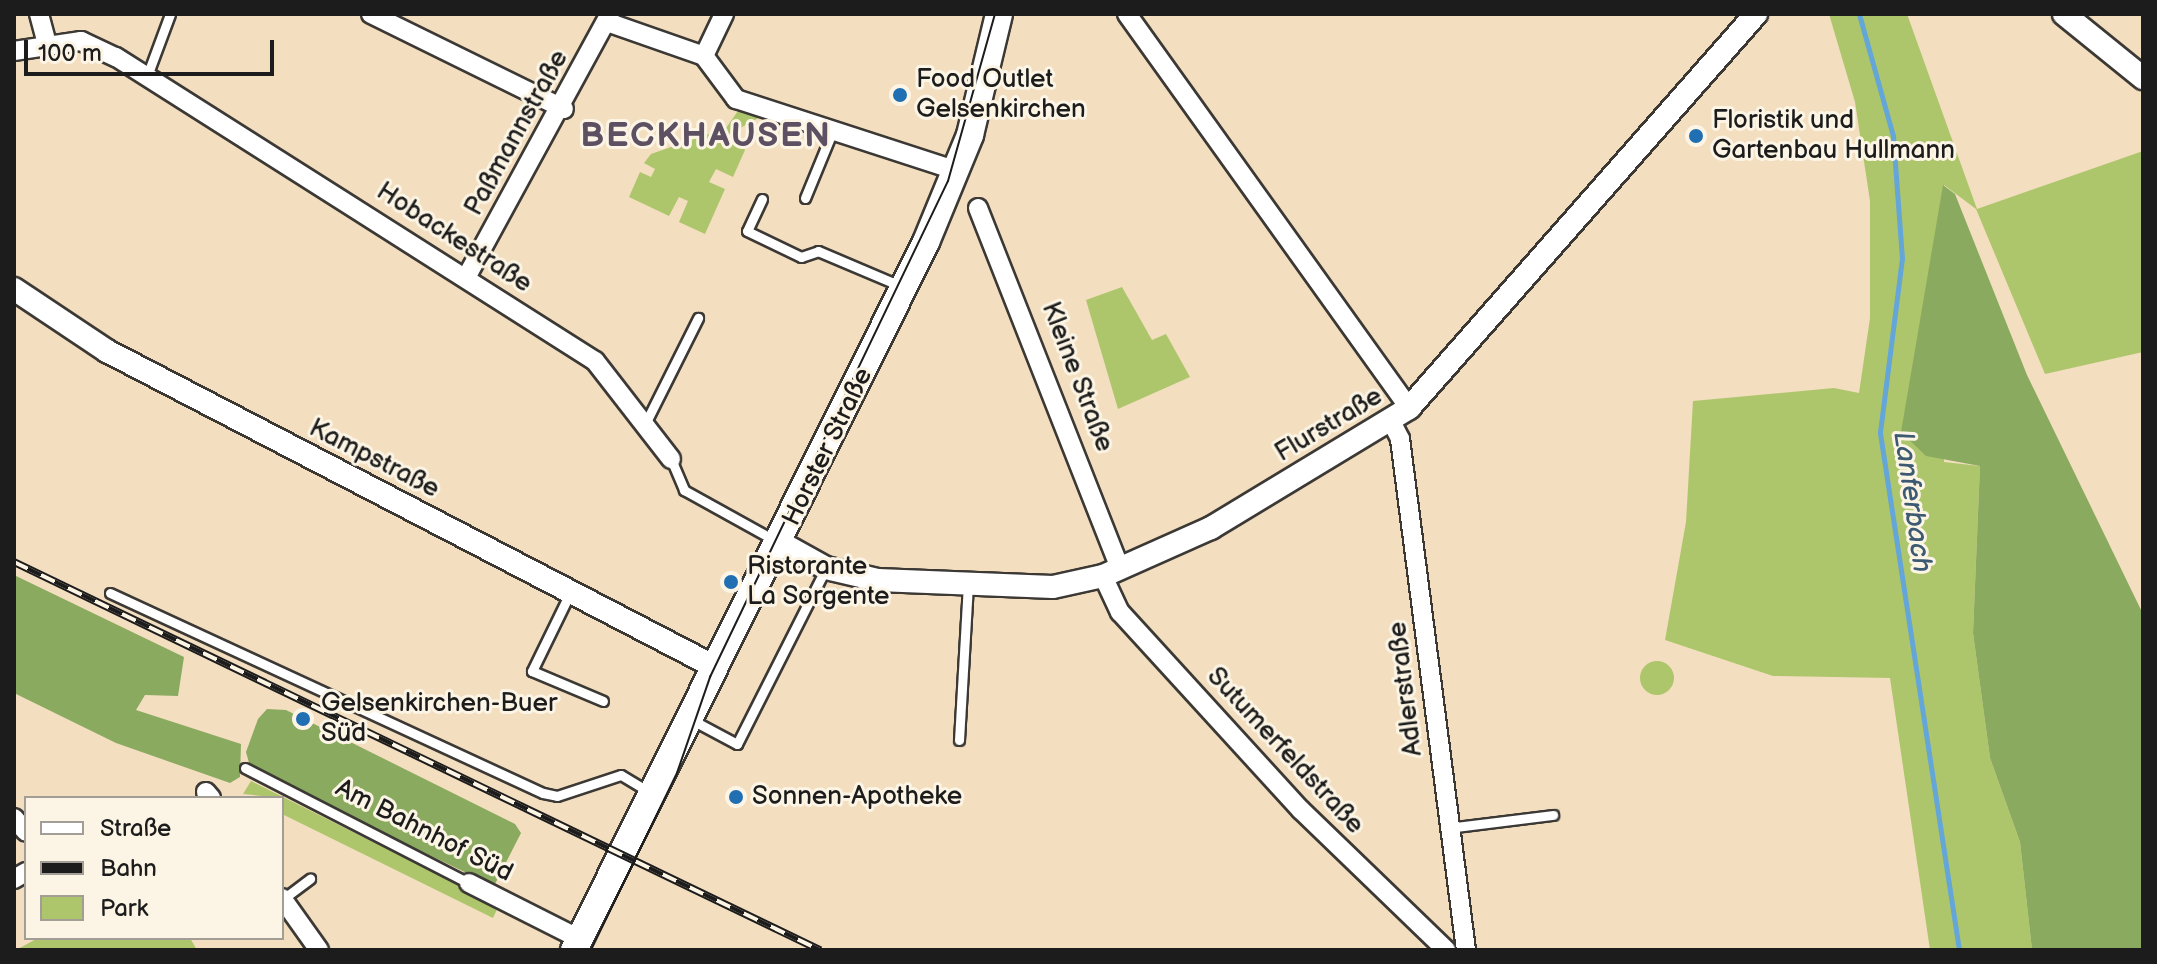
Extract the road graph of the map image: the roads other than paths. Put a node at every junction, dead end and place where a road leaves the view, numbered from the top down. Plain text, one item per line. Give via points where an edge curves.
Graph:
1 (39, 14) edge
2 (170, 14) edge
3 (724, 14) edge
4 (999, 14) edge
5 (1127, 14) edge
6 (1755, 14) edge
7 (2064, 14) edge
8 (376, 15) edge
9 (609, 18) edge
10 (46, 41) junction
11 (14, 51) edge
12 (704, 56) junction
13 (147, 76) junction
14 (2143, 78) edge
15 (564, 109) junction
16 (833, 130) junction
17 (957, 171) junction
18 (805, 198) dead end
19 (762, 199) dead end
20 (978, 208) dead end
21 (467, 276) junction
22 (904, 287) junction
23 (14, 289) edge
24 (698, 318) dead end
25 (1409, 408) junction
26 (1392, 423) junction
27 (643, 429) junction
28 (671, 459) joint
29 (781, 543) junction
30 (826, 568) junction
31 (1112, 572) junction
32 (968, 584) junction
33 (571, 590) junction
34 (110, 593) dead end
35 (715, 667) junction
36 (603, 701) dead end
37 (692, 720) junction
38 (959, 740) dead end
39 (245, 768) dead end
40 (652, 794) junction
41 (1553, 815) dead end
42 (1448, 828) junction
43 (310, 879) dead end
44 (469, 883) joint
45 (284, 905) edge
46 (577, 944) edge
47 (319, 950) edge
48 (1446, 950) edge
49 (1466, 950) edge

1 - 10 street
2 - 13 lane
3 - 12 street
4 - 17 main road, Horster Straße
5 - 25 street
6 - 25 street, Flurstraße
7 - 14 street
8 - 15 street
9 - 12 street
9 - 15 street, Paßmannstraße
10 - 11 street, Hobackestraße
10 - 13 street, Hobackestraße via 81,41
12 - 16 street via 736,99
13 - 21 street, Hobackestraße
15 - 21 street, Paßmannstraße
16 - 17 street
16 - 18 lane
17 - 22 main road, Horster Straße
19 - 22 lane via 747,231 801,257 818,251
20 - 31 street, Kleine Straße
21 - 27 street, Hobackestraße via 595,361
22 - 29 main road, Horster Straße
23 - 33 street, Kampstraße via 107,351
24 - 27 lane
25 - 26 street, Flurstraße
26 - 31 street, Flurstraße via 1211,528
26 - 42 street, Adlerstraße via 1402,453
27 - 28 street, Hobackestraße
28 - 29 lane, Hobackestraße via 684,490
29 - 30 street, Flurstraße
29 - 35 main road, Horster Straße
30 - 32 street, Flurstraße via 878,580
30 - 37 lane via 737,744
31 - 32 street, Flurstraße via 1053,587
31 - 48 street, Sutumerfeldstraße via 1120,612 1290,798
32 - 38 lane
33 - 35 street, Kampstraße
33 - 36 lane via 532,671
34 - 40 lane via 543,793 557,796 621,775
35 - 37 main road, Horster Straße
37 - 40 main road, Horster Straße
39 - 44 lane, Am Bahnhof Süd
40 - 46 main road, Horster Straße
41 - 42 lane
42 - 49 street, Adlerstraße
43 - 45 lane
44 - 46 street, Am Bahnhof Süd
45 - 47 street

